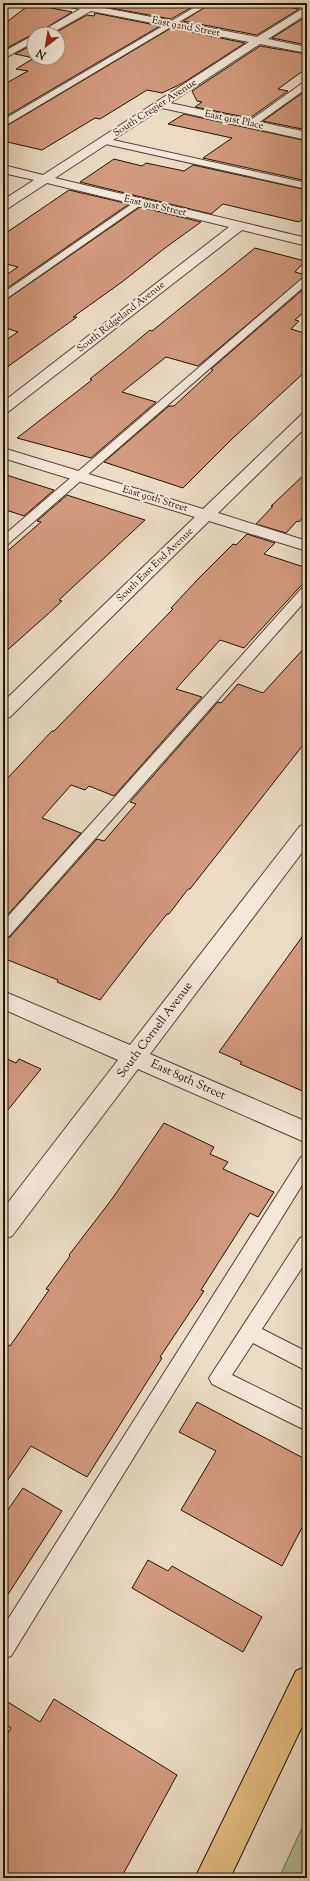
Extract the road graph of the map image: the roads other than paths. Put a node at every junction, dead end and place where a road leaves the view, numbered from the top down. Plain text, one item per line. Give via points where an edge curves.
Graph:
1 (65, 3) edge
2 (207, 3) edge
3 (94, 5) edge
4 (306, 11) edge
5 (172, 24) junction
6 (56, 26) edge
7 (258, 41) junction
8 (26, 43) edge
9 (307, 50) edge
10 (3, 56) edge
11 (305, 88) edge
12 (160, 104) junction
13 (3, 124) edge
14 (251, 124) junction
15 (307, 136) edge
16 (104, 141) junction
17 (3, 169) edge
18 (44, 179) junction
19 (307, 186) edge
20 (139, 202) junction
21 (3, 206) edge
22 (239, 226) junction
23 (307, 242) edge
24 (307, 279) edge
25 (3, 298) edge
26 (3, 409) edge
27 (307, 417) edge
28 (3, 452) edge
29 (79, 476) junction
30 (206, 515) junction
31 (3, 542) edge
32 (307, 546) edge
33 (307, 592) edge
34 (3, 713) edge
35 (307, 831) edge
36 (3, 932) edge
37 (3, 999) edge
38 (135, 1057) junction
39 (307, 1132) edge
40 (307, 1162) edge
41 (3, 1228) edge
42 (307, 1244) edge
43 (250, 1332) junction
44 (307, 1362) edge
45 (307, 1422) edge
46 (3, 1648) edge
47 (307, 1682) edge
48 (212, 1878) edge

1 - 3 street, East 92nd Street
2 - 5 lane
3 - 5 street, East 92nd Street
3 - 6 street
4 - 7 street, South Cregier Avenue
5 - 7 street, East 92nd Street
5 - 13 lane
7 - 9 street, East 92nd Street
7 - 12 street, South Cregier Avenue
8 - 10 street
11 - 14 lane
12 - 14 street, East 91st Place
12 - 16 street, South Cregier Avenue
14 - 15 street, East 91st Place
16 - 18 street, South Cregier Avenue
16 - 19 lane
17 - 18 street, East 91st Street
18 - 20 street, East 91st Street
18 - 21 street, South Cregier Avenue
20 - 22 street, East 91st Street
20 - 25 lane
22 - 23 street, East 91st Street
22 - 26 street, South Ridgeland Avenue
24 - 29 lane
27 - 30 street, South East End Avenue
28 - 29 street, East 90th Street
29 - 30 street, East 90th Street
29 - 31 lane
30 - 32 street, East 90th Street
30 - 34 street, South East End Avenue
33 - 36 lane
35 - 38 street, South Cornell Avenue
37 - 38 street, East 89th Street
38 - 39 street, East 89th Street
38 - 41 street, South Cornell Avenue
40 - 46 lane
42 - 43 lane
43 - 44 lane
43 - 45 lane via 219,1378
47 - 48 highway

